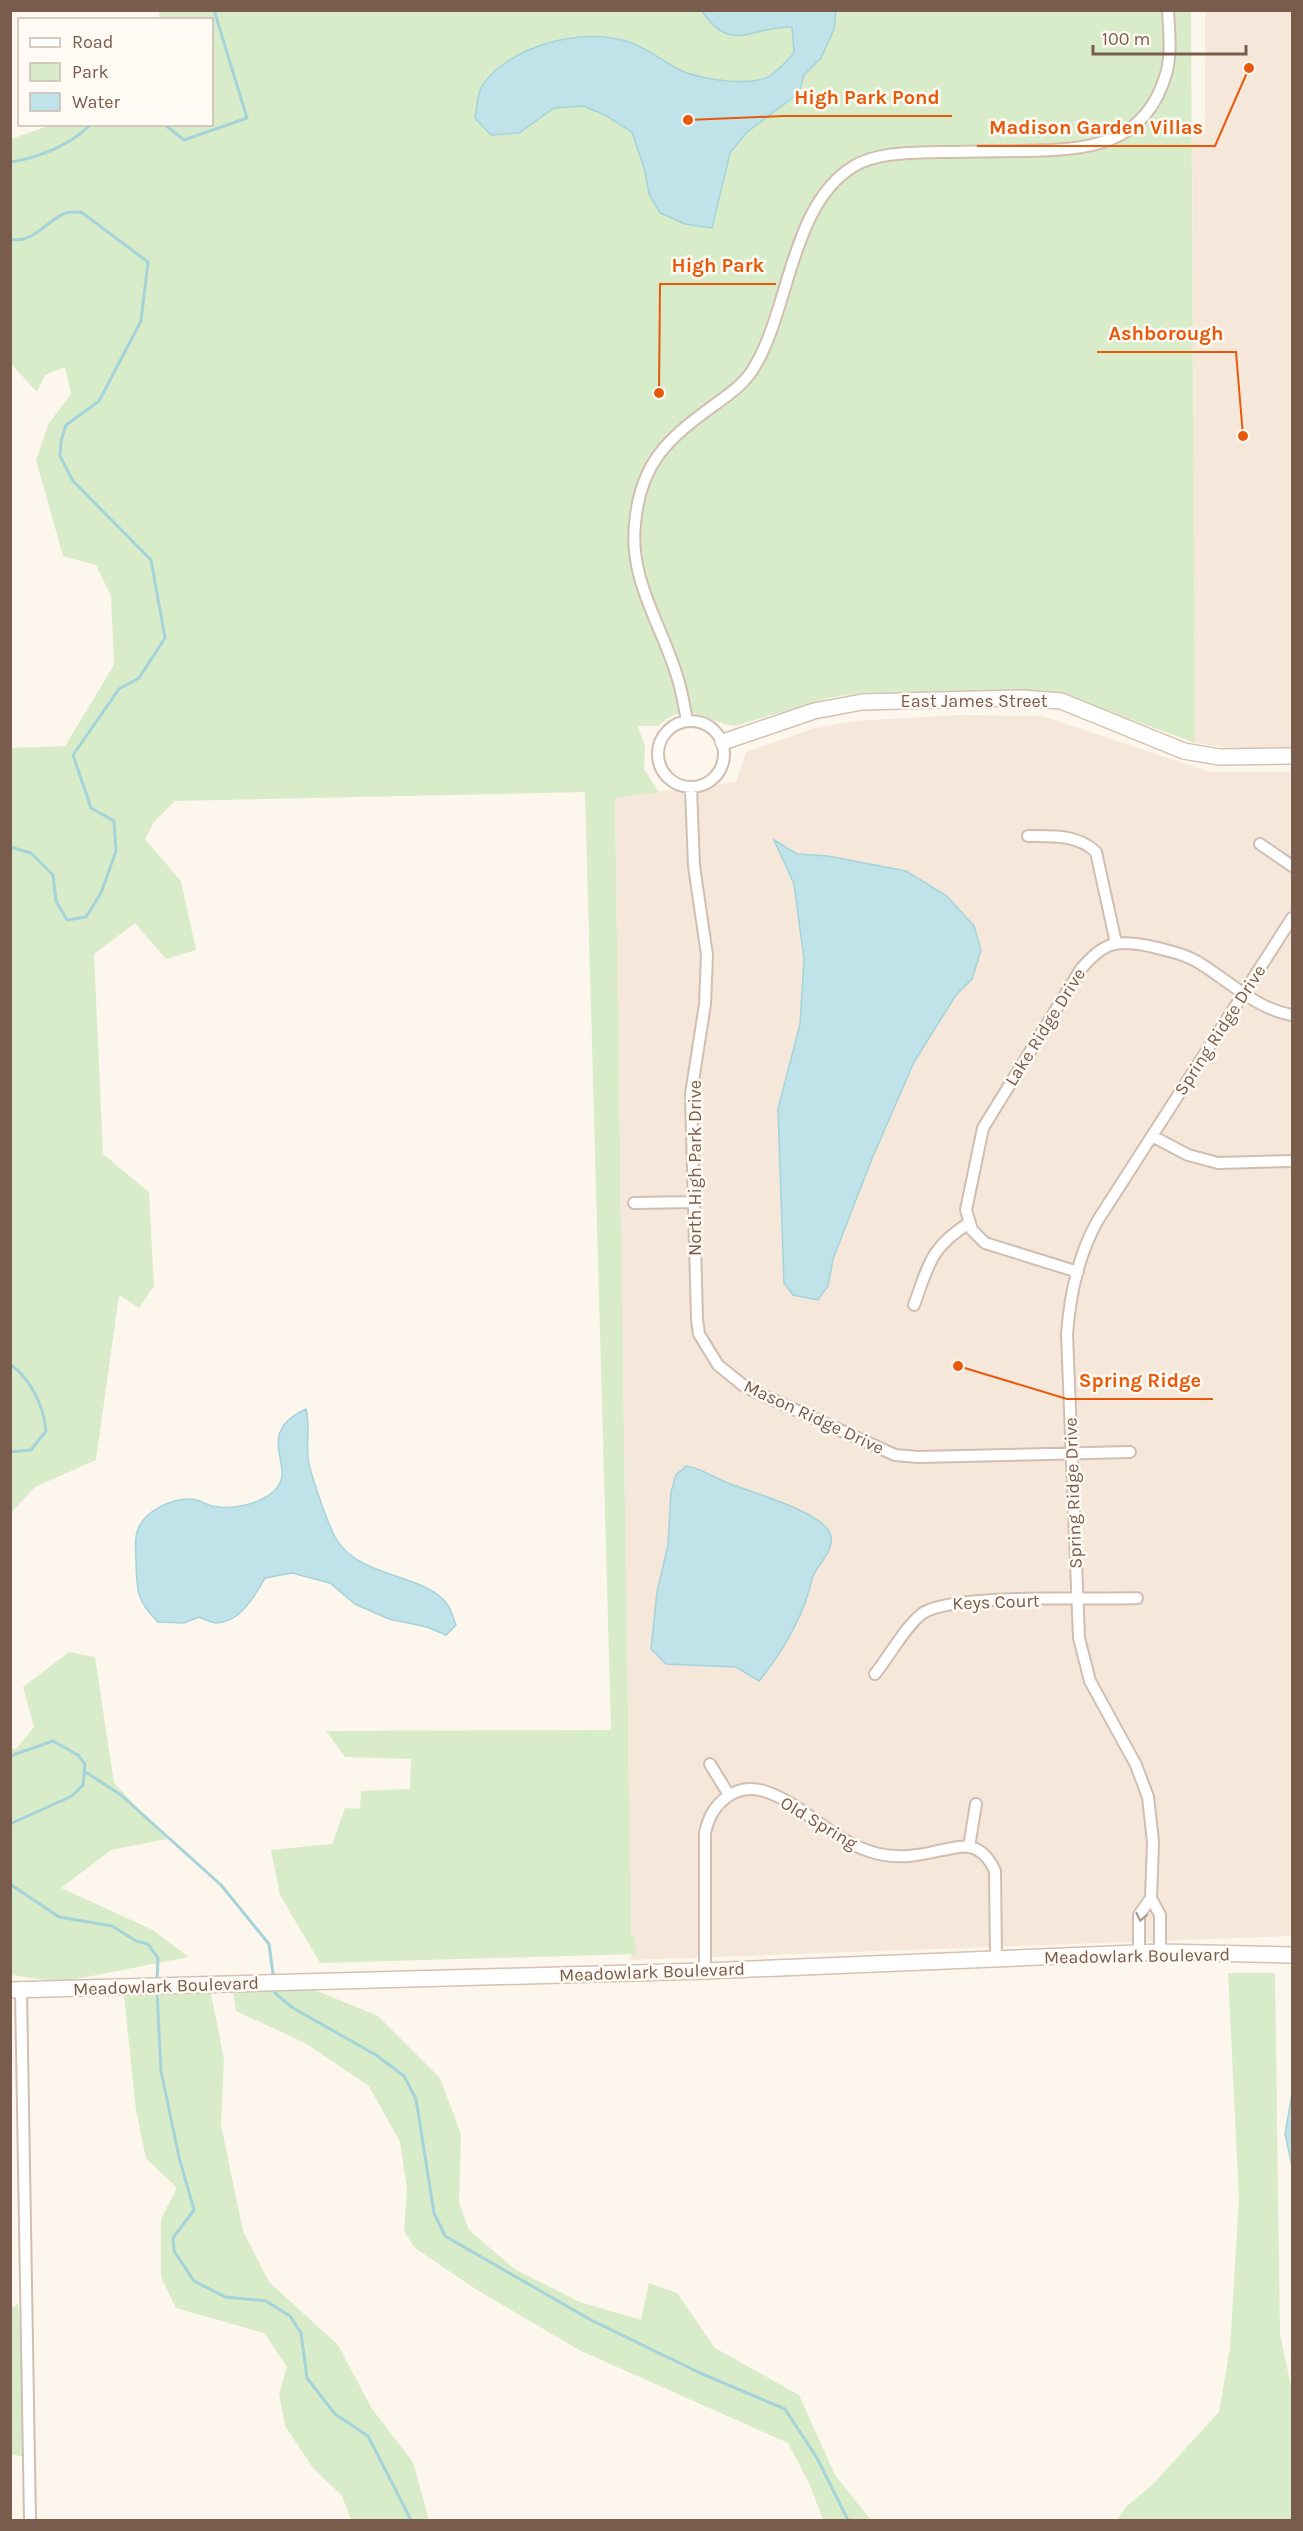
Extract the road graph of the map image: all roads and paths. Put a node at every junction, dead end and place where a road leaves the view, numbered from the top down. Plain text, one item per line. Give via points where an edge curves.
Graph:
1 (1168, 10) edge
2 (687, 721) junction
3 (723, 742) junction
4 (1293, 756) edge
5 (691, 788) junction
6 (1028, 836) dead end
7 (1260, 844) dead end
8 (1293, 866) edge
9 (1293, 918) edge
10 (1116, 943) junction
11 (1244, 994) junction
12 (1293, 1015) edge
13 (1152, 1136) junction
14 (1293, 1161) edge
15 (694, 1202) junction
16 (634, 1203) dead end
17 (969, 1224) junction
18 (1078, 1272) junction
19 (914, 1305) dead end
20 (718, 1365) joint
21 (1130, 1452) dead end
22 (1071, 1453) junction
23 (1137, 1598) dead end
24 (1077, 1599) junction
25 (875, 1674) dead end
26 (710, 1764) dead end
27 (729, 1795) junction
28 (976, 1804) dead end
29 (969, 1846) junction
30 (1151, 1898) junction
31 (1160, 1952) junction
32 (1138, 1953) junction
33 (1293, 1955) edge
34 (996, 1959) junction
35 (705, 1971) junction
36 (16, 1990) edge
37 (30, 2520) edge

1 - 2 street via 1167,73 1159,92 1148,113 1098,146 894,155 855,165 826,192 808,223 773,329 754,369 738,387 667,442 645,476 638,499 635,547 640,583 675,669
2 - 3 street via 708,724
2 - 5 street via 670,727 657,748 664,774
3 - 4 street, East James Street via 814,711 862,702 1022,698 1061,701 1201,755
3 - 5 street via 718,773
5 - 15 street, North High Park Drive via 694,866 707,956 705,1004 691,1094
6 - 10 street via 1078,840 1096,852
7 - 8 street
9 - 11 street, Spring Ridge Drive
10 - 11 street via 1186,956
10 - 17 street, Lake Ridge Drive via 1100,949 1081,969 983,1128 967,1198
11 - 12 street
11 - 13 street, Spring Ridge Drive
13 - 14 street via 1188,1155 1218,1163
13 - 18 street, Spring Ridge Drive via 1086,1241
15 - 16 street
15 - 20 street, North High Park Drive via 699,1334
17 - 18 street via 979,1238 992,1246
17 - 19 street via 947,1238 934,1253
18 - 22 street, Spring Ridge Drive via 1072,1290 1068,1334
20 - 22 street, Mason Ridge Drive via 744,1386 895,1455
21 - 22 street, Mason Ridge Drive
22 - 24 street, Spring Ridge Drive
23 - 24 street, Keys Court
24 - 25 street, Keys Court via 941,1605 917,1618
24 - 30 street, Spring Ridge Drive via 1079,1638 1090,1681 1136,1765 1148,1797 1153,1842
26 - 27 street
27 - 29 street, Old Spring via 739,1790 768,1792 846,1842 879,1854 921,1855
27 - 35 street via 712,1811 705,1833
28 - 29 street
29 - 34 street via 983,1853 995,1871
30 - 31 street, Spring Ridge Drive via 1160,1915
30 -> 32 street, Spring Ridge Drive via 1139,1915
31 - 32 street, Meadowlark Boulevard
31 - 33 street, Meadowlark Boulevard
32 - 34 street, Meadowlark Boulevard
34 - 35 street, Meadowlark Boulevard
35 - 36 street, Meadowlark Boulevard
36 - 37 street

